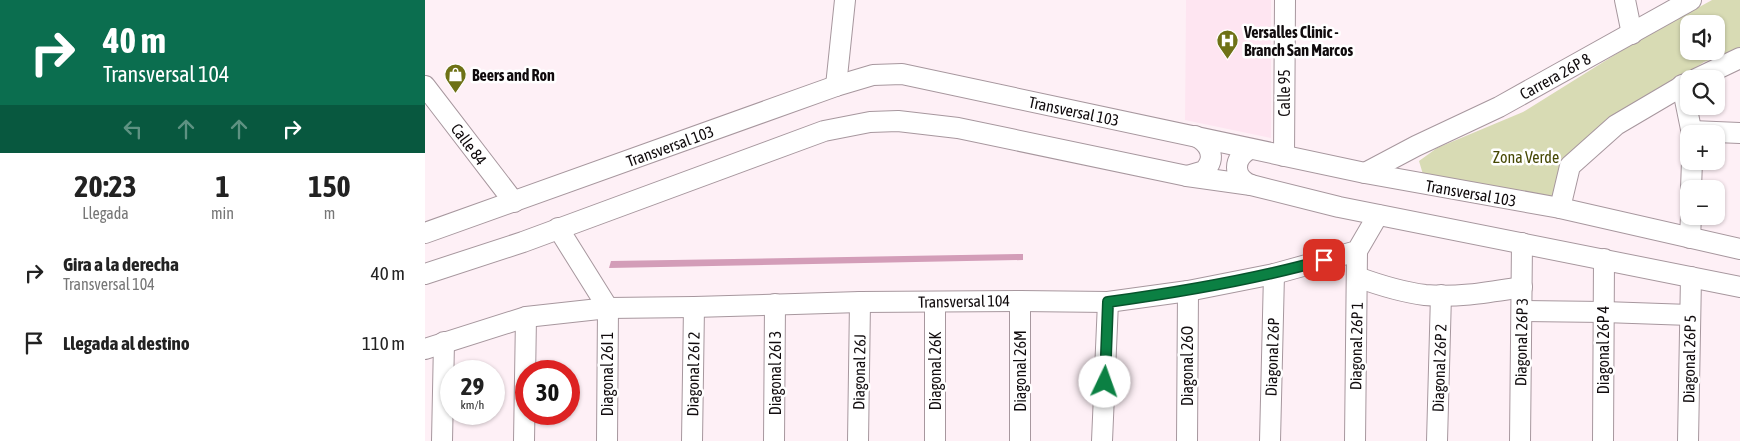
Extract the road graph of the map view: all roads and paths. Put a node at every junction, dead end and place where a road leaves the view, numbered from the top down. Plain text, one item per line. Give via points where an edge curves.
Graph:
1 (845, 0) edge
2 (1285, 0) edge
3 (1625, 0) edge
4 (1690, 0) edge
5 (1633, 34) junction
6 (1740, 58) edge
7 (1714, 70) edge
8 (425, 86) edge
9 (836, 86) junction
10 (1680, 87) edge
11 (1725, 133) edge
12 (1740, 133) edge
13 (1194, 136) junction
14 (1416, 146) junction
15 (1250, 149) junction
16 (1284, 156) junction
17 (1365, 173) junction
18 (1187, 176) junction
19 (1422, 184) junction
20 (1251, 186) junction
21 (513, 202) junction
22 (1560, 208) junction
23 (1378, 215) junction
24 (1691, 225) edge
25 (559, 228) junction
26 (425, 233) edge
27 (1690, 238) junction
28 (1522, 243) junction
29 (1740, 249) edge
30 (1357, 251) junction
31 (1604, 260) junction
32 (425, 274) edge
33 (1275, 274) junction
34 (1357, 277) junction
35 (1691, 277) junction
36 (1522, 287) junction
37 (1740, 287) edge
38 (1188, 291) junction
39 (1441, 295) junction
40 (1020, 301) junction
41 (860, 302) junction
42 (935, 302) junction
43 (1108, 302) junction
44 (775, 304) junction
45 (694, 307) junction
46 (607, 308) junction
47 (1522, 311) junction
48 (1604, 312) junction
49 (1690, 315) junction
50 (526, 317) junction
51 (434, 346) edge
52 (442, 441) edge
53 (524, 441) edge
54 (607, 441) edge
55 (692, 441) edge
56 (774, 441) edge
57 (858, 441) edge
58 (935, 441) edge
59 (1020, 441) edge
60 (1102, 441) edge
61 (1187, 441) edge
62 (1270, 441) edge
63 (1355, 441) edge
64 (1437, 441) edge
65 (1520, 441) edge
66 (1603, 441) edge
67 (1688, 441) edge

1 - 9 street
2 - 16 street, Calle 95
3 - 5 street
4 - 5 street, Carrera 26P 8
5 - 14 street, Carrera 26P 8 via 1499,107
6 - 7 street
8 - 21 street, Calle 84
9 - 13 street, Transversal 103 via 873,75 902,74
9 - 21 street, Transversal 103
10 - 22 street via 1616,125 1570,166
11 - 12 street
13 - 15 street, Transversal 103
13 - 18 street via 1209,147 1211,161 1204,171
14 - 17 street, Carrera 26P 8
14 - 19 street via 1413,170
15 - 16 street, Transversal 103
15 - 20 street via 1241,154 1237,164 1239,176
16 - 17 street, Transversal 103
17 - 19 street, Transversal 103
18 - 20 street
18 - 25 street via 958,128 898,121 870,122 824,131
19 - 22 street, Transversal 103
20 - 23 street
21 - 26 street, Transversal 103
22 - 27 street, Transversal 103
23 - 28 street
23 - 30 street
24 - 27 street
25 - 32 street
25 - 46 street
27 - 29 street, Transversal 103
28 - 31 street
28 - 36 street, Diagonal 26P 3
30 - 33 street, Transversal 104
30 - 34 street, Diagonal 26P 1
31 - 35 street
31 - 48 street, Diagonal 26P 4
33 - 38 street, Transversal 104
33 - 62 street, Diagonal 26P
34 - 39 street via 1398,291
34 - 63 street, Diagonal 26P 1
35 - 37 street
35 - 49 street, Diagonal 26P 5
36 - 39 street
36 - 47 street, Diagonal 26P 3
38 - 43 street, Transversal 104
38 - 61 street, Diagonal 26O
39 - 64 street, Diagonal 26P 2
40 - 42 street, Transversal 104
40 - 43 street, Transversal 104
40 - 59 street, Diagonal 26M
41 - 42 street, Transversal 104
41 - 44 street, Transversal 104
41 - 57 street, Diagonal 26J
42 - 58 street, Diagonal 26K
43 - 60 street
44 - 45 street, Transversal 104
44 - 56 street, Diagonal 26I 3
45 - 46 street, Transversal 104
45 - 55 street, Diagonal 26I 2
46 - 50 street, Transversal 104
46 - 54 street, Diagonal 26I 1
47 - 48 street
47 - 65 street, Diagonal 26P 3
48 - 49 street
48 - 66 street, Diagonal 26P 4
49 - 67 street, Diagonal 26P 5
50 - 51 street, Transversal 104
50 - 53 street
51 - 52 street

